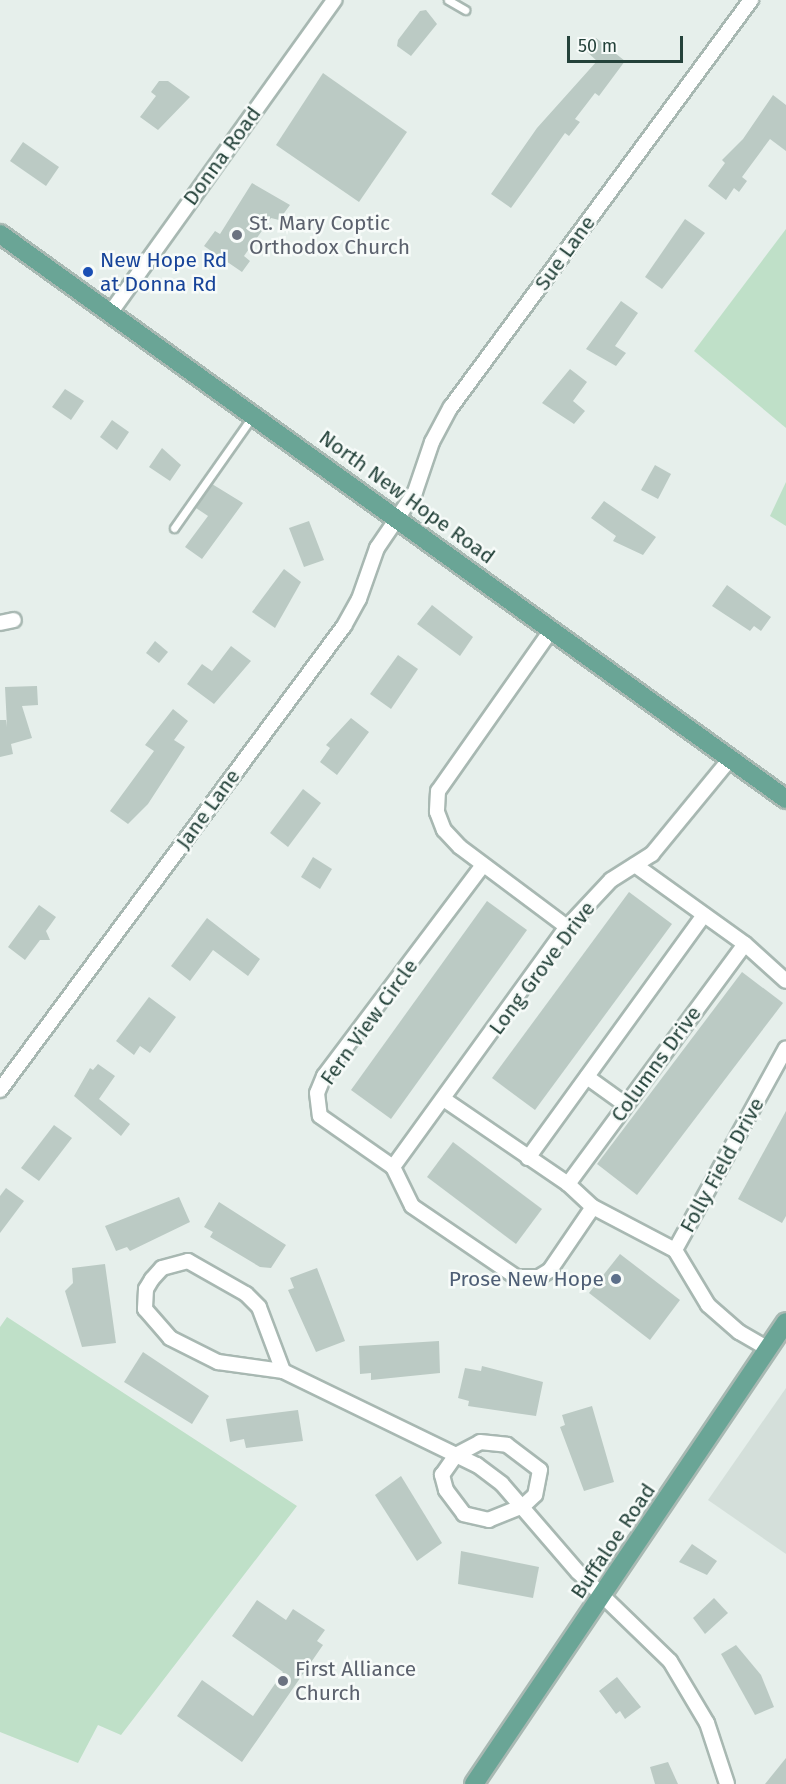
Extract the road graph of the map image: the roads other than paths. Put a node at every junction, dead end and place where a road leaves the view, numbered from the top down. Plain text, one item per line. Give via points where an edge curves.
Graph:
1 (334, 0) edge
2 (448, 0) edge
3 (751, 0) edge
4 (465, 10) dead end
5 (0, 234) edge
6 (111, 312) junction
7 (254, 415) junction
8 (399, 518) junction
9 (174, 528) dead end
10 (14, 620) dead end
11 (0, 623) edge
12 (552, 629) junction
13 (730, 759) junction
14 (786, 799) edge
15 (483, 865) junction
16 (635, 865) junction
17 (704, 915) junction
18 (567, 927) junction
19 (744, 944) junction
20 (786, 981) edge
21 (786, 1048) edge
22 (587, 1077) junction
23 (0, 1090) edge
24 (445, 1100) junction
25 (626, 1105) junction
26 (528, 1158) junction
27 (393, 1167) junction
28 (568, 1184) junction
29 (593, 1207) junction
30 (675, 1250) junction
31 (786, 1322) edge
32 (769, 1349) junction
33 (283, 1371) junction
34 (456, 1455) junction
35 (523, 1506) junction
36 (597, 1591) junction
37 (474, 1784) edge
38 (727, 1784) edge

1 - 6 street, Donna Road
2 - 4 lane
3 - 8 street, Sue Lane via 451,407
5 - 6 main road, North New Hope Road
6 - 7 main road, North New Hope Road
7 - 8 main road, North New Hope Road
7 - 9 lane
8 - 12 main road, North New Hope Road
8 - 23 street, Jane Lane via 377,548 359,600 344,626
10 - 11 street
12 - 13 main road, North New Hope Road
12 - 15 street via 438,791 437,812 444,830
13 - 14 main road, North New Hope Road
13 - 16 street, Long Grove Drive via 664,841
15 - 18 street
15 - 27 street, Fern View Circle via 324,1076 317,1093 320,1116
16 - 17 street
16 - 18 street, Long Grove Drive via 611,880
17 - 19 street
17 - 22 street
18 - 24 street, Long Grove Drive
19 - 20 street
19 - 25 street, Columns Drive
21 - 30 street, Folly Field Drive
22 - 25 street
22 - 26 street
24 - 26 street
24 - 27 street, Long Grove Drive
25 - 28 street, Columns Drive
26 - 28 street
27 - 29 street, Fern View Circle via 412,1206 516,1277 539,1277 550,1270
28 - 29 street
29 - 30 street
30 - 32 street via 708,1305
31 - 32 main road, Buffaloe Road
32 - 36 main road, Buffaloe Road
33 - 33 street via 259,1307 246,1294 188,1261 162,1268 152,1279 146,1289 145,1309 165,1334 218,1362
33 - 34 street
34 - 35 street via 502,1484
34 - 35 street via 442,1475 446,1490 464,1515 489,1520
34 - 35 street via 480,1442 492,1443 531,1460 541,1481
35 - 36 street
36 - 37 main road, Buffaloe Road
36 - 38 street via 670,1661 693,1694

